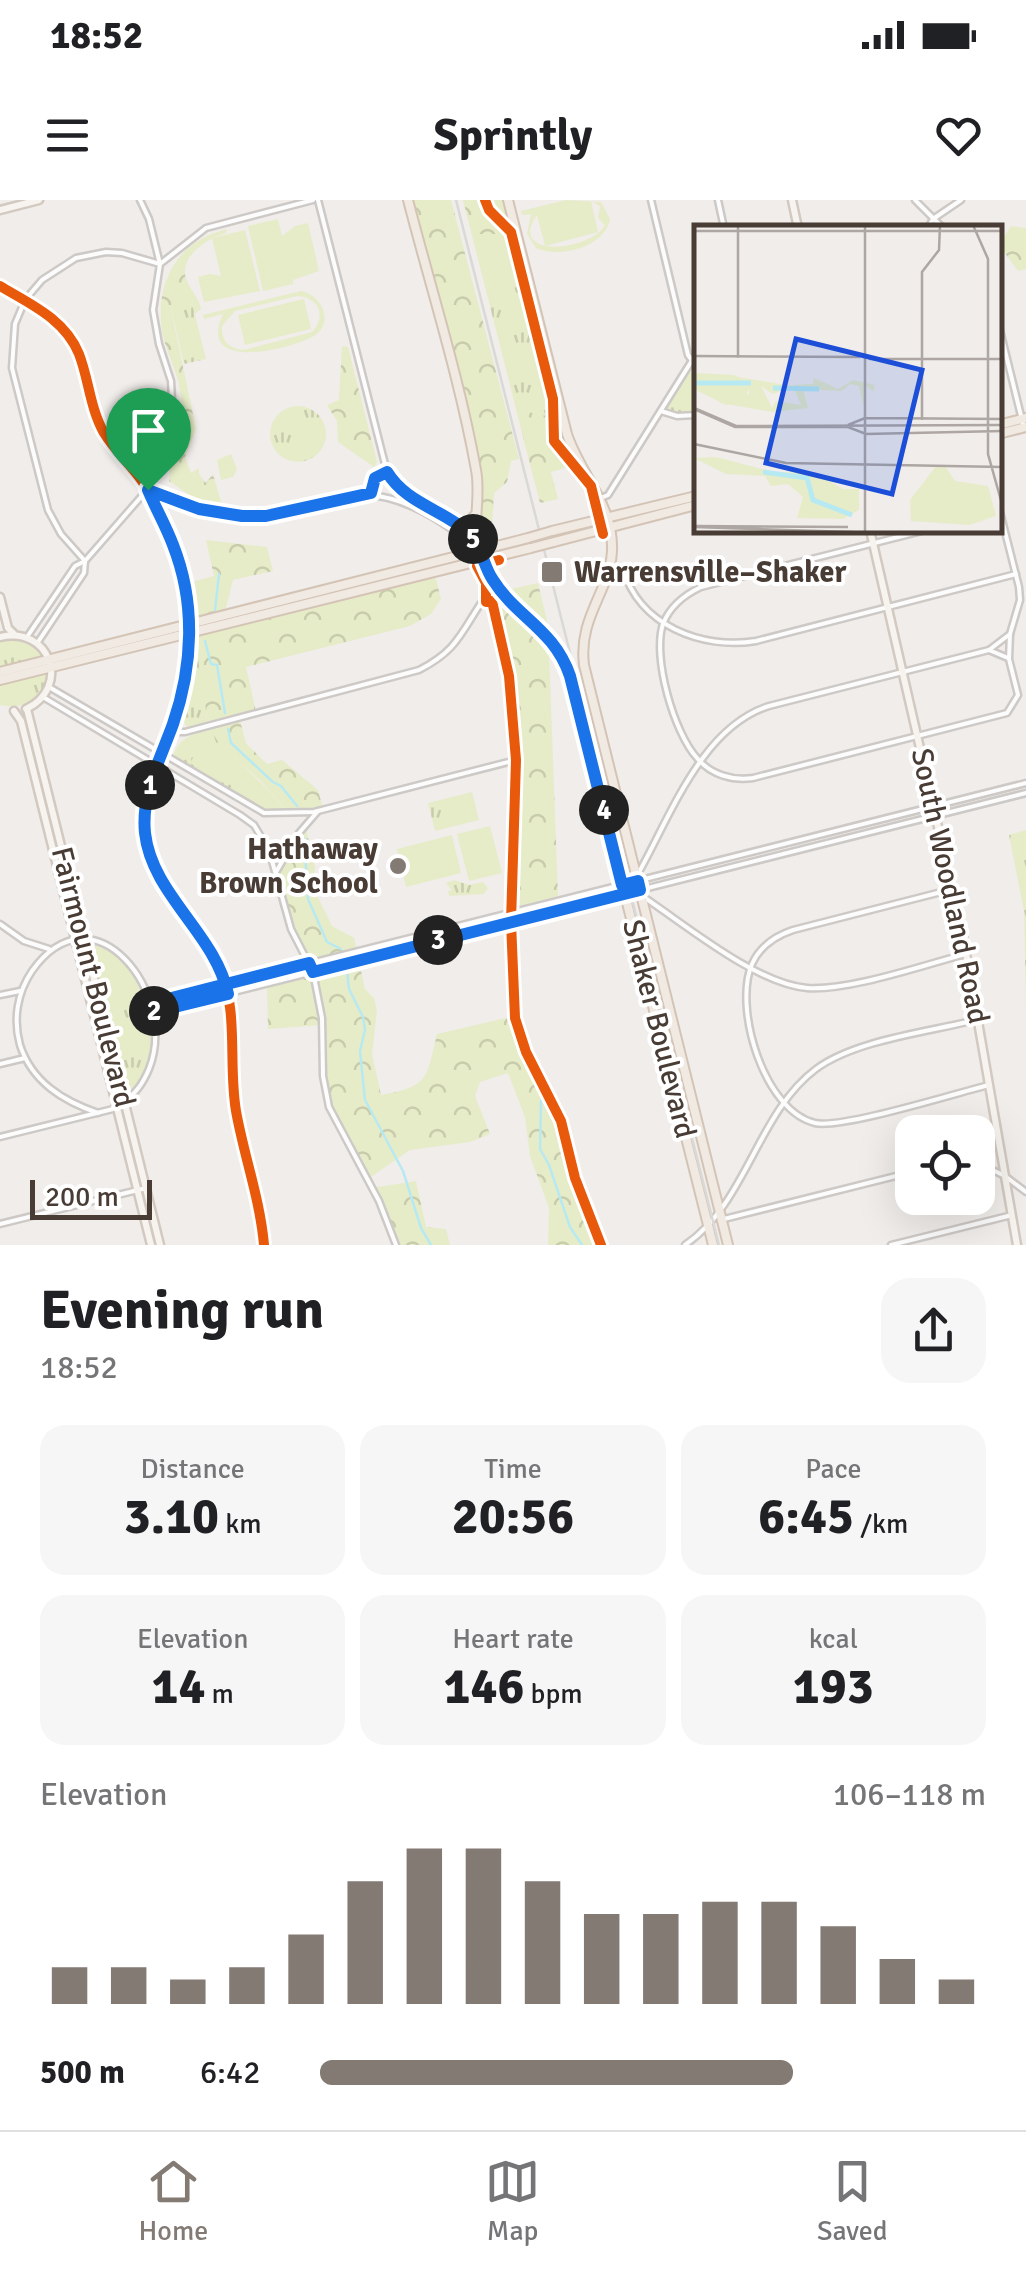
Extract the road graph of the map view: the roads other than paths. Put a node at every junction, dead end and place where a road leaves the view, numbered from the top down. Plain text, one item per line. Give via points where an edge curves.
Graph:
1 (39, 200) edge
2 (140, 200) edge
3 (316, 200) edge
4 (408, 200) edge
5 (508, 200) edge
6 (651, 200) edge
7 (718, 200) edge
8 (792, 200) edge
9 (916, 200) edge
10 (961, 200) edge
11 (0, 210) edge
12 (933, 218) junction
13 (723, 225) edge
14 (797, 225) edge
15 (930, 225) edge
16 (940, 225) edge
17 (160, 264) junction
18 (0, 286) edge
19 (25, 300) junction
20 (1001, 333) edge
21 (694, 364) edge
22 (661, 411) junction
23 (694, 416) edge
24 (1025, 423) edge
25 (1001, 433) edge
26 (387, 472) junction
27 (148, 490) junction
28 (371, 493) junction
29 (694, 497) edge
30 (601, 498) junction
31 (694, 505) edge
32 (475, 515) junction
33 (1001, 518) edge
34 (608, 523) junction
35 (456, 525) junction
36 (871, 532) edge
37 (919, 532) edge
38 (874, 544) junction
39 (480, 555) junction
40 (85, 562) junction
41 (609, 564) junction
42 (1016, 574) junction
43 (0, 597) edge
44 (508, 598) junction
45 (492, 601) junction
46 (888, 608) junction
47 (664, 622) junction
48 (190, 628) junction
49 (1010, 634) junction
50 (15, 635) junction
51 (0, 637) edge
52 (27, 637) junction
53 (38, 644) junction
54 (990, 650) junction
55 (1009, 659) junction
56 (50, 664) junction
57 (0, 672) edge
58 (904, 672) junction
59 (0, 680) edge
60 (49, 687) junction
61 (43, 697) junction
62 (26, 709) junction
63 (170, 732) junction
64 (918, 736) junction
65 (161, 754) junction
66 (516, 760) junction
67 (701, 763) junction
68 (157, 766) junction
69 (1026, 783) edge
70 (1026, 793) edge
71 (934, 806) junction
72 (920, 810) junction
73 (318, 811) junction
74 (260, 812) junction
75 (936, 816) junction
76 (922, 819) junction
77 (254, 825) junction
78 (804, 839) junction
79 (806, 848) junction
80 (276, 872) junction
81 (661, 875) junction
82 (664, 884) junction
83 (639, 886) junction
84 (624, 889) junction
85 (953, 890) junction
86 (512, 912) junction
87 (512, 922) junction
88 (0, 924) edge
89 (419, 935) junction
90 (79, 939) junction
91 (421, 944) junction
92 (50, 950) junction
93 (967, 954) junction
94 (309, 963) junction
95 (751, 968) junction
96 (313, 972) junction
97 (226, 984) junction
98 (20, 991) junction
99 (228, 994) junction
100 (0, 995) edge
101 (152, 1003) junction
102 (154, 1012) junction
103 (978, 1019) junction
104 (25, 1058) junction
105 (0, 1064) edge
106 (990, 1084) junction
107 (124, 1100) junction
108 (784, 1106) junction
109 (117, 1108) junction
110 (98, 1113) junction
111 (0, 1137) edge
112 (995, 1171) edge
113 (895, 1176) edge
114 (1005, 1176) junction
115 (141, 1189) junction
116 (1026, 1192) edge
117 (1012, 1214) junction
118 (717, 1220) junction
119 (0, 1224) edge
120 (151, 1245) edge
121 (160, 1245) edge
122 (264, 1245) edge
123 (396, 1245) edge
124 (600, 1245) edge
125 (685, 1245) edge
126 (713, 1245) edge
127 (728, 1245) edge
128 (891, 1245) edge
129 (1017, 1245) edge

1 - 11 main road
2 - 17 street
3 - 17 street via 206,228
3 - 26 street
4 - 32 main road, Shaker Boulevard via 476,468
5 - 30 main road, Shaker Boulevard via 569,439
6 - 21 street
7 - 13 street
8 - 14 main road
9 - 12 street
10 - 12 street
12 - 15 street
12 - 16 street
17 - 19 street via 122,253 90,254 42,280
17 - 27 street via 153,310 171,380 173,421
18 - 19 street
19 - 27 street via 71,338 104,432
19 - 40 street via 12,339 12,368 48,510
20 - 24 street
21 - 22 street
22 - 23 street
22 - 30 street
24 - 25 main road
26 - 28 street via 375,478
26 - 35 street via 402,491
27 - 28 street via 242,516
27 - 40 street
27 - 48 street via 178,558
28 - 39 street via 402,502
29 - 34 main road
30 - 34 main road, Shaker Boulevard
31 - 34 main road
32 - 35 main road
32 - 39 main road, Shaker Boulevard
33 - 42 street
34 - 39 main road, bridge
34 - 39 main road, bridge via 531,548
34 - 41 main road, Shaker Boulevard
35 - 39 street via 470,534
36 - 38 main road, South Woodland Road
37 - 38 street
38 - 46 main road, South Woodland Road
38 - 47 street via 701,587 677,602
39 - 44 main road, Shaker Boulevard
39 - 48 main road
40 - 52 street via 74,567
40 - 53 street
41 - 47 street via 623,568 635,597
41 - 83 main road, Shaker Boulevard via 586,626 583,660
42 - 46 street
42 - 49 street via 1020,600
43 - 50 main road
44 - 45 street
44 - 84 main road, Shaker Boulevard via 565,661
45 - 63 street via 481,603 450,651 419,670
45 - 66 street via 509,676
46 - 47 street via 734,644 700,640
46 - 58 main road, South Woodland Road
47 - 67 street via 660,647 670,699
48 - 56 main road
48 - 63 street via 185,683
49 - 54 street
49 - 55 street
50 - 51 main road
50 - 52 main road
52 - 53 main road
53 - 56 main road
54 - 55 street
54 - 58 street
55 - 64 street via 1018,695 1014,707
56 - 57 main road
56 - 59 main road
56 - 60 main road
58 - 64 main road, South Woodland Road
58 - 67 street via 757,710 716,739
60 - 61 main road
60 - 65 street
61 - 62 main road
61 - 68 street
62 - 90 main road, Fairmount Boulevard
62 - 90 main road, Fairmount Boulevard via 10,710 21,721
63 - 65 street
64 - 67 street via 747,779 722,776
64 - 71 main road, South Woodland Road
65 - 68 street
65 - 74 street
66 - 73 street
66 - 86 street
67 - 83 street
68 - 77 street
68 - 97 street via 145,811 149,853
69 - 71 street
70 - 75 street
71 - 72 street
71 - 75 main road, South Woodland Road
72 - 76 street
72 - 78 street
73 - 74 street
73 - 80 street
74 - 77 street
75 - 76 street
75 - 85 main road, South Woodland Road
76 - 79 street
77 - 80 street
78 - 79 street
78 - 81 street
79 - 82 street
80 - 94 street via 291,929
81 - 82 street
81 - 83 street
82 - 83 street
83 - 84 street
83 - 84 street
83 - 95 street
83 - 118 main road, Shaker Boulevard
84 - 86 street
84 - 87 street
84 - 118 main road, Shaker Boulevard
85 - 93 main road, South Woodland Road
85 - 95 street via 788,932 768,942
86 - 87 street
86 - 89 street
87 - 91 street
87 - 124 street via 514,1018 561,1120
88 - 92 street
89 - 91 street
89 - 94 street
90 - 92 street
90 - 101 street via 126,960
90 - 107 main road, Fairmount Boulevard
90 - 109 main road, Fairmount Boulevard
91 - 96 street
92 - 98 street
93 - 95 street via 816,988 784,984
93 - 103 main road, South Woodland Road
94 - 96 street
94 - 97 street
95 - 108 street via 754,1038
96 - 99 street
96 - 123 street via 329,1107
97 - 99 street
97 - 101 street
98 - 100 street
98 - 104 street via 17,1031
99 - 102 street
99 - 122 street via 236,1112
101 - 102 street
102 - 107 street via 150,1066
103 - 106 main road, South Woodland Road
103 - 108 street via 837,1057 804,1080
104 - 105 street
104 - 110 street via 52,1091
106 - 108 street via 826,1124
106 - 114 main road, South Woodland Road
107 - 115 main road, Fairmount Boulevard
108 - 118 street
109 - 110 street
109 - 115 main road, Fairmount Boulevard
110 - 111 street
112 - 114 street
113 - 118 street
114 - 116 street
114 - 117 main road, South Woodland Road
115 - 119 street
115 - 120 main road, Fairmount Boulevard
115 - 121 main road, Fairmount Boulevard
117 - 128 street
117 - 129 main road, South Woodland Road
118 - 125 street
118 - 126 main road, Shaker Boulevard
118 - 127 main road, Shaker Boulevard

